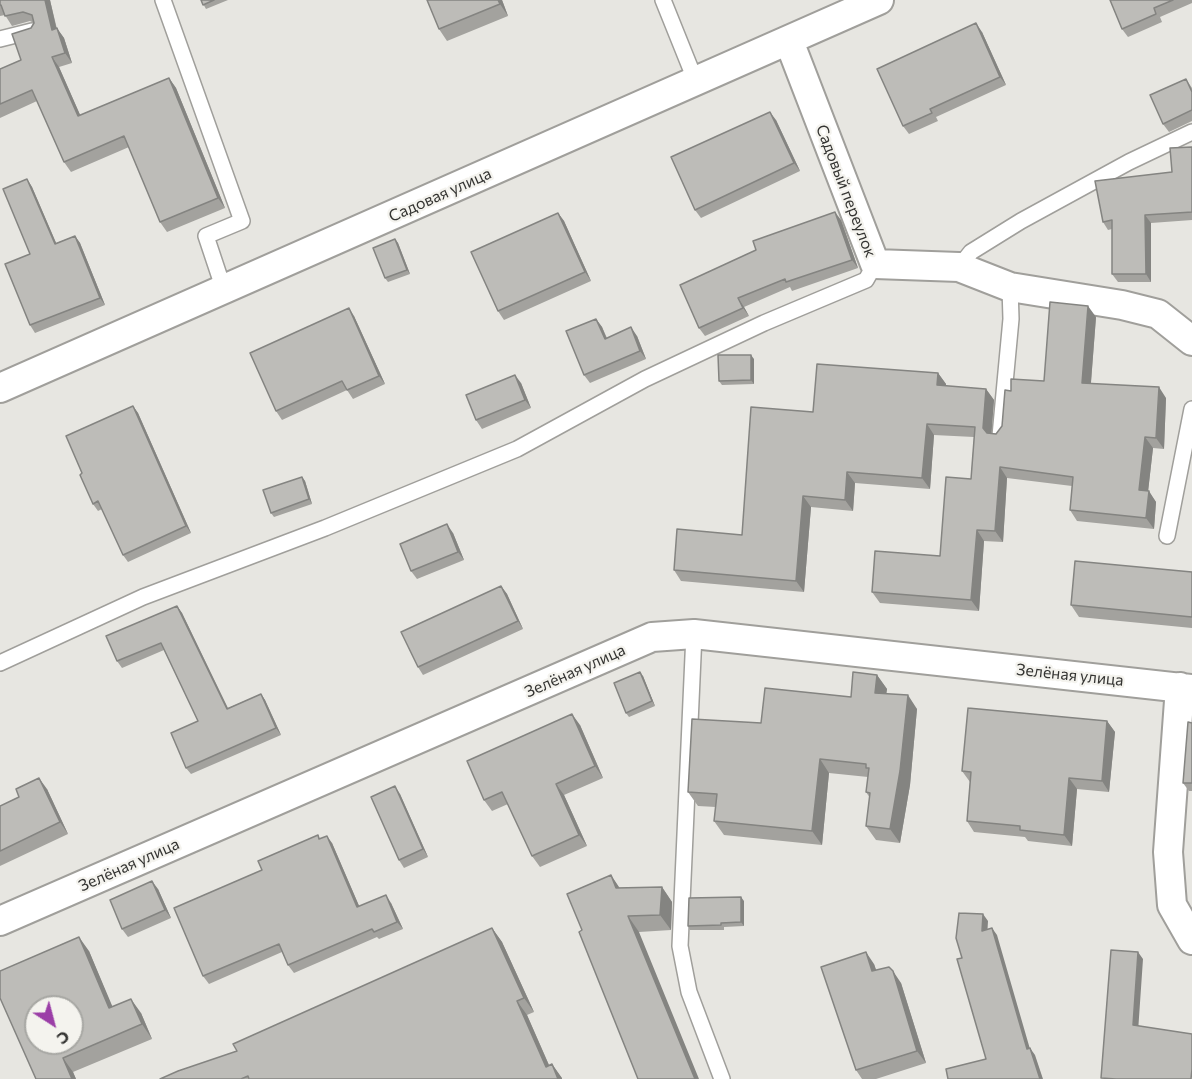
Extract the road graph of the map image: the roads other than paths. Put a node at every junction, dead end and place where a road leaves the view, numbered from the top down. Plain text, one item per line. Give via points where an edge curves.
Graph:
1 (163, 0) edge
2 (663, 0) edge
3 (879, 0) edge
4 (32, 30) edge
5 (0, 39) edge
6 (789, 41) junction
7 (696, 82) junction
8 (1192, 132) edge
9 (874, 264) junction
10 (959, 267) junction
11 (1010, 287) junction
12 (224, 290) junction
13 (1192, 341) edge
14 (0, 388) edge
15 (1192, 410) edge
16 (1000, 436) edge
17 (1167, 536) dead end
18 (694, 634) junction
19 (0, 663) edge
20 (1186, 688) edge
21 (0, 921) edge
22 (1192, 940) edge
23 (722, 1079) edge

1 - 12 lane via 242,220 206,236
2 - 7 lane
3 - 6 street, Садовая улица
4 - 5 lane
6 - 7 street, Садовая улица
6 - 9 street, Садовый переулок
7 - 12 street, Садовая улица
8 - 10 lane via 1021,221 971,252
9 - 10 street, Садовый переулок
9 - 19 lane via 866,280 645,379 517,448 325,528 143,597
10 - 11 street, Садовый переулок
11 - 13 street, Садовый переулок via 1122,304 1158,314
11 - 16 lane via 1011,319
12 - 14 street, Садовая улица
15 - 17 lane
18 - 20 street, Зелёная улица
18 - 21 street, Зелёная улица via 652,637
18 - 23 lane via 680,946 689,992
20 - 22 street via 1168,852 1172,905

